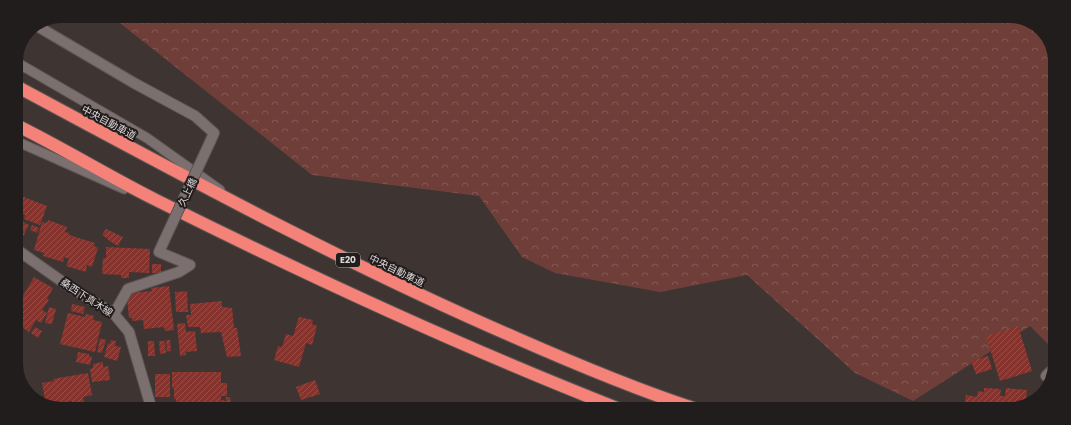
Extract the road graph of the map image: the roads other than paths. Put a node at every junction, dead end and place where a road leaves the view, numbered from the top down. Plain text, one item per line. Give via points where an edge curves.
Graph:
1 (41, 28) edge
2 (23, 66) edge
3 (23, 90) edge
4 (23, 129) edge
5 (23, 144) edge
6 (243, 206) junction
7 (238, 240) junction
8 (23, 254) edge
9 (114, 314) junction
10 (149, 402) edge
11 (602, 402) edge
12 (674, 402) edge

1 - 9 street, 久上橋, bridge via 195,116 214,133 158,252 190,265 179,272 128,289
2 - 6 lane via 147,138
3 - 6 highway, 中央自動車道 / E20
4 - 7 highway
5 - 7 lane
6 - 12 highway, 中央自動車道 / E20 via 381,277 486,325 578,365
7 - 11 highway via 384,310
8 - 9 street, 桑西下真木線
9 - 10 street, 桑西下真木線 via 129,332

